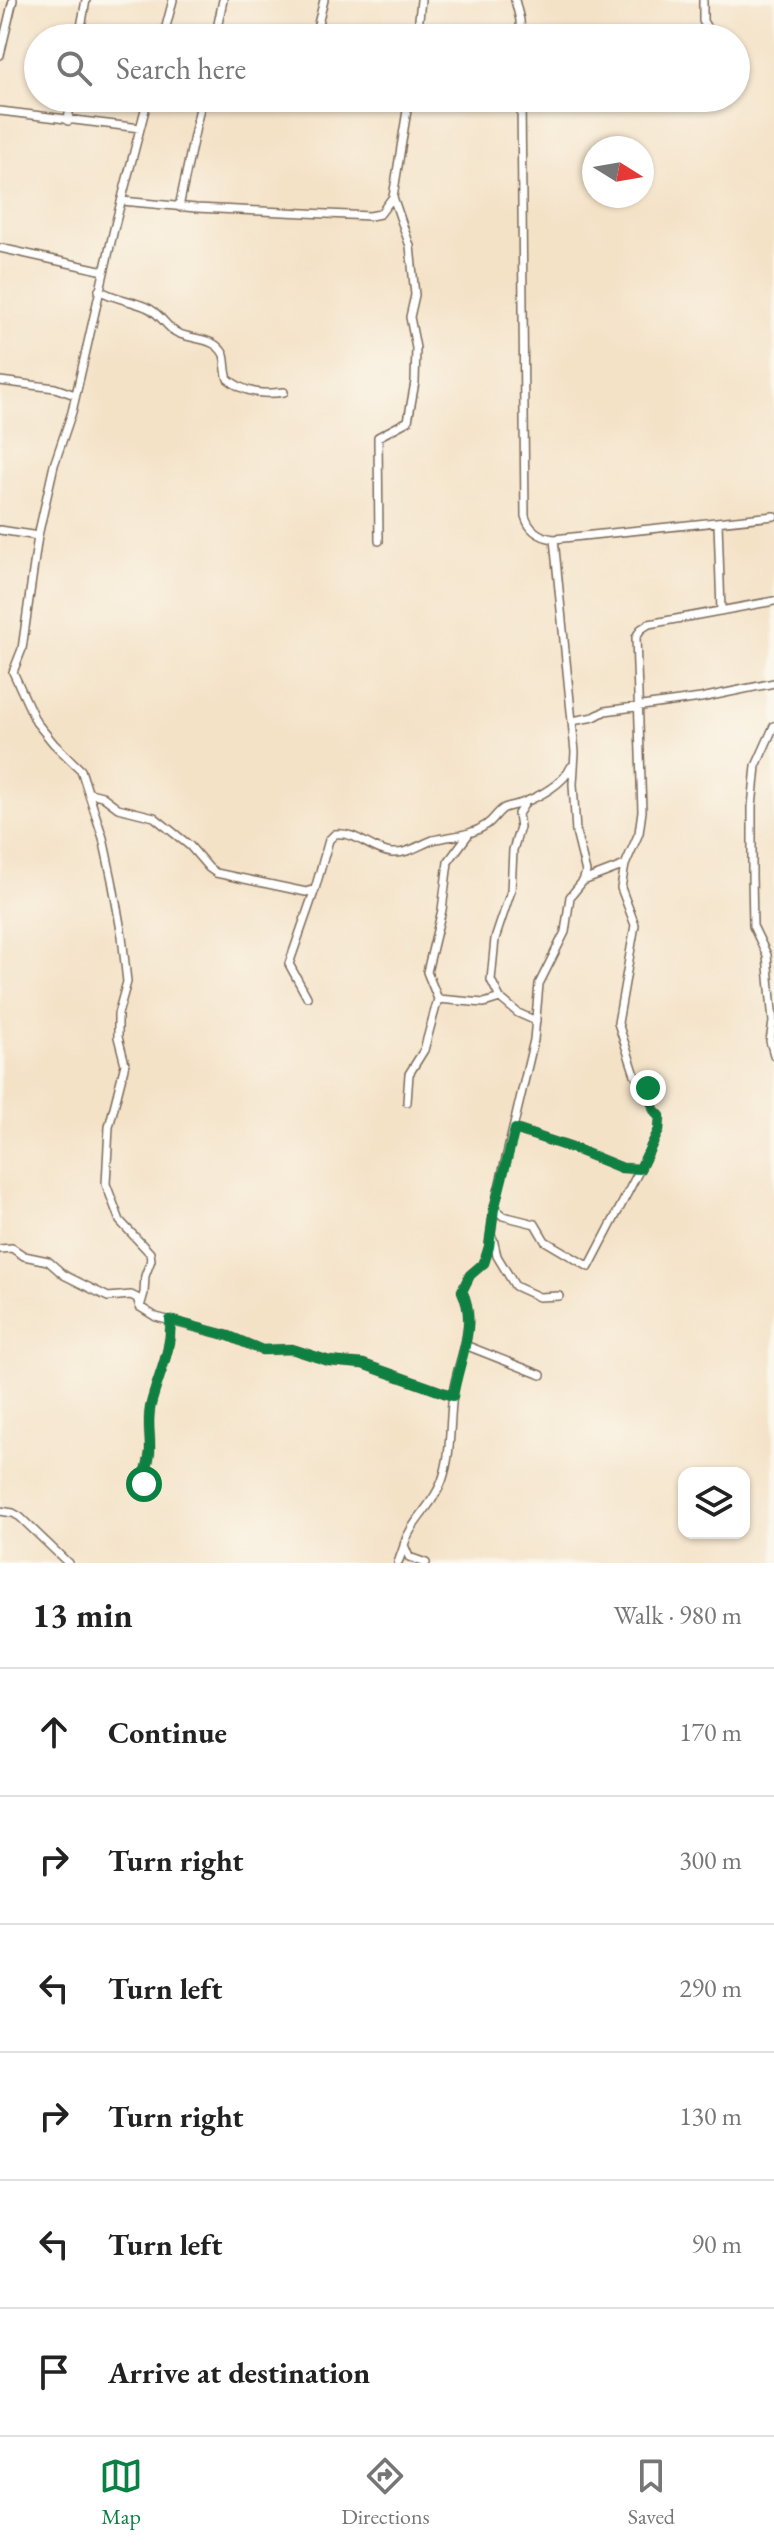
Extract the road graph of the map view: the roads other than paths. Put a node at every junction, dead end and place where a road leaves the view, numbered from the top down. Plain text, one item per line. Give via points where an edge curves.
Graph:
1 (13, 0) edge
2 (86, 0) edge
3 (173, 0) edge
4 (223, 0) edge
5 (324, 0) edge
6 (421, 0) edge
7 (515, 0) edge
8 (703, 0) edge
9 (82, 24) edge
10 (167, 24) edge
11 (218, 24) edge
12 (318, 24) dead end
13 (418, 24) edge
14 (520, 24) edge
15 (705, 24) edge
16 (0, 55) edge
17 (0, 111) edge
18 (69, 112) edge
19 (144, 112) edge
20 (199, 112) edge
21 (407, 112) edge
22 (521, 112) edge
23 (68, 121) junction
24 (140, 128) junction
25 (393, 197) junction
26 (122, 201) junction
27 (179, 207) junction
28 (0, 248) edge
29 (104, 271) junction
30 (99, 290) junction
31 (0, 381) edge
32 (284, 392) dead end
33 (75, 395) junction
34 (774, 516) edge
35 (718, 523) junction
36 (0, 530) edge
37 (38, 536) junction
38 (554, 539) junction
39 (379, 541) dead end
40 (774, 601) edge
41 (721, 611) junction
42 (774, 683) edge
43 (638, 707) junction
44 (572, 721) junction
45 (774, 726) edge
46 (574, 762) junction
47 (90, 793) junction
48 (525, 803) junction
49 (468, 835) junction
50 (625, 865) junction
51 (583, 881) junction
52 (315, 889) junction
53 (771, 953) edge
54 (307, 997) dead end
55 (500, 998) junction
56 (438, 999) junction
57 (536, 1021) junction
58 (774, 1055) edge
59 (407, 1102) dead end
60 (515, 1129) junction
61 (640, 1169) junction
62 (494, 1209) junction
63 (492, 1233) junction
64 (0, 1249) edge
65 (559, 1296) dead end
66 (140, 1307) junction
67 (170, 1320) junction
68 (465, 1345) junction
69 (541, 1375) dead end
70 (453, 1396) junction
71 (144, 1484) dead end
72 (0, 1511) edge
73 (404, 1545) junction
74 (68, 1563) edge
75 (398, 1563) edge
76 (426, 1563) edge

1 - 16 street
2 - 9 street
3 - 10 street
4 - 11 street
5 - 12 street
6 - 13 street
7 - 14 street
8 - 15 street
17 - 23 street
18 - 23 street
19 - 24 street
20 - 27 street
21 - 25 street
22 - 38 street via 525,516 537,534
23 - 24 street
24 - 26 street
25 - 27 street via 380,214 370,216
25 - 39 street via 410,246 415,382 408,421 378,437
26 - 27 street
26 - 29 street
28 - 29 street
29 - 30 street
30 - 32 street via 146,307 174,331 218,347 228,379 236,386 261,395
30 - 33 street
31 - 33 street
33 - 37 street
34 - 35 street
35 - 38 street
35 - 41 street
36 - 37 street
37 - 47 street via 22,649 13,672 36,722 81,770
38 - 44 street
40 - 41 street
41 - 43 street via 641,629 636,637
42 - 43 street
43 - 44 street
43 - 50 street via 642,811
44 - 46 street
45 - 53 street via 756,766 752,807 753,926
46 - 48 street via 568,775
46 - 51 street via 576,832 586,864
47 - 52 street via 118,808 154,817 216,873 290,890
47 - 66 street via 112,880 127,982 118,1014 125,1064 109,1127 106,1184 120,1221 150,1253
48 - 49 street via 503,809
48 - 55 street via 518,814 511,891 495,939 491,980
49 - 52 street via 394,853 335,834
49 - 56 street via 448,862 427,972
50 - 51 street
50 - 61 street via 621,888 635,925 618,1023 635,1075 648,1088 660,1116 659,1130
51 - 57 street via 570,897 565,932 539,984
52 - 54 street via 289,964
53 - 58 street
55 - 56 street via 484,1003
55 - 57 street
56 - 59 street via 424,1050 409,1074
57 - 60 street
60 - 61 street via 622,1168
60 - 62 street
61 - 62 street via 589,1267 545,1241 535,1224
62 - 63 street
63 - 65 street via 497,1256 515,1286 539,1297
63 - 68 street via 484,1263 462,1291 468,1305
64 - 66 street via 48,1261 108,1297 131,1295
66 - 67 street
67 - 70 street via 262,1350 292,1349 329,1361 363,1364
67 - 71 street via 171,1343 147,1428 150,1447
68 - 69 street
68 - 70 street
70 - 73 street via 442,1482
72 - 74 street via 20,1517
73 - 75 street
73 - 76 street via 409,1557

